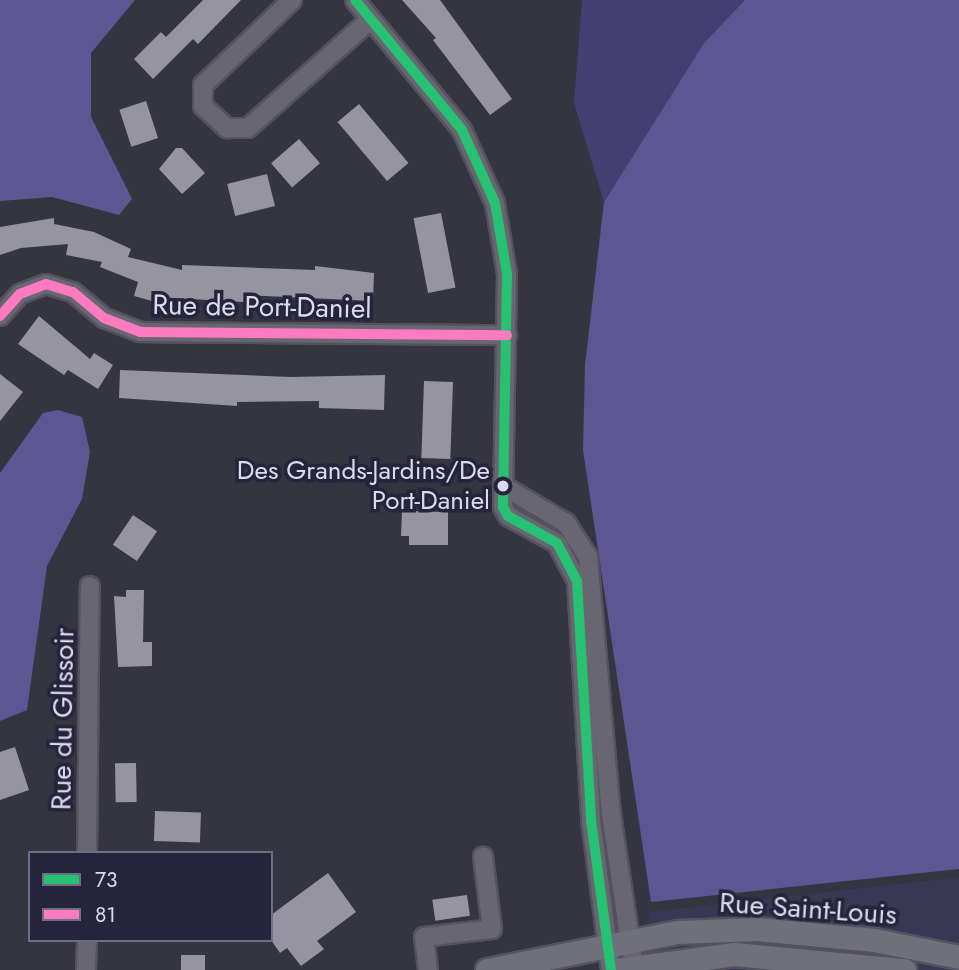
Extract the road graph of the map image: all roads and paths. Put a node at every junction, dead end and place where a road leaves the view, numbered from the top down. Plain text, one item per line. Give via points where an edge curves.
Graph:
1 (292, 0) edge
2 (355, 0) edge
3 (371, 19) junction
4 (0, 316) edge
5 (507, 335) junction
6 (90, 586) dead end
7 (88, 851) edge
8 (483, 857) dead end
9 (86, 942) edge
10 (619, 944) junction
11 (959, 957) edge
12 (621, 969) edge
13 (86, 970) edge
14 (428, 970) edge
15 (487, 970) edge
16 (904, 970) edge

1 - 3 street via 203,85 203,106 227,128 248,128
2 - 3 street
3 - 5 street via 462,130 488,184 504,246
4 - 5 street, Rue de Port-Daniel via 20,294 46,284 66,289 104,318 140,332
5 - 10 street via 503,486 566,523 588,557
6 - 7 street, Rue du Glissoir
8 - 14 street via 492,929 424,937
9 - 13 street
10 - 11 main road, Rue Saint-Louis via 678,932 776,930 874,940
10 - 12 street
10 - 15 main road, Rue Saint-Louis
12 - 16 main road, Rue Saint-Louis via 734,954

